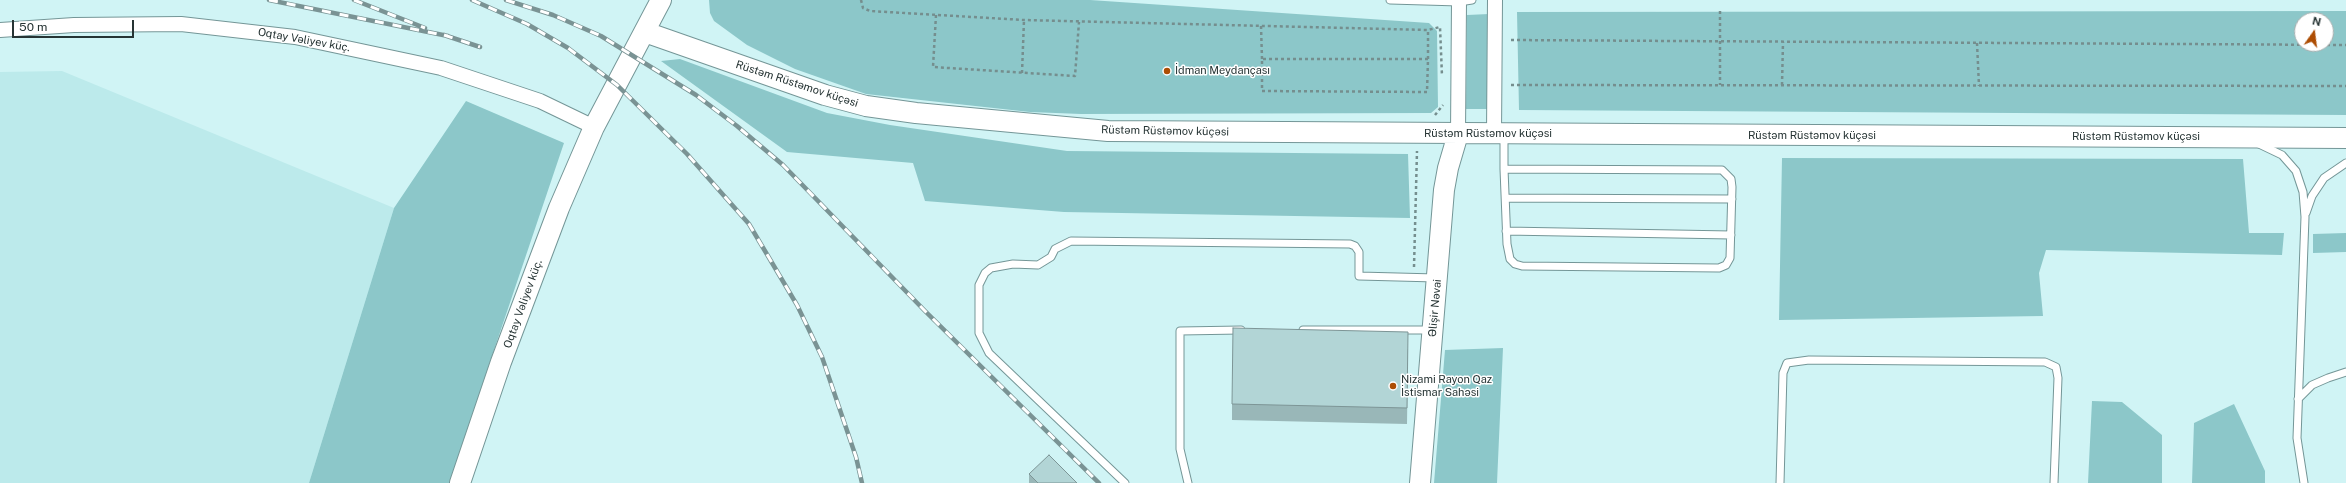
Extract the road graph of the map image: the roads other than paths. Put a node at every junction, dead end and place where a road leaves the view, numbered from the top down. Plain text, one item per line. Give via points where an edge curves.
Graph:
1 (661, 0) edge
2 (1390, 0) edge
3 (1495, 0) edge
4 (1466, 1) edge
5 (0, 30) edge
6 (645, 32) junction
7 (594, 127) junction
8 (1458, 134) junction
9 (1499, 134) junction
10 (2240, 138) junction
11 (2346, 138) edge
12 (2346, 163) edge
13 (1504, 169) junction
14 (1506, 198) junction
15 (1732, 199) junction
16 (2305, 218) junction
17 (1506, 231) junction
18 (1731, 235) junction
19 (1437, 278) junction
20 (1250, 330) edge
21 (1296, 330) edge
22 (1433, 330) junction
23 (2346, 372) edge
24 (2298, 399) junction
25 (460, 483) edge
26 (1125, 483) edge
27 (1188, 483) edge
28 (1420, 483) edge
29 (1780, 483) edge
30 (2054, 483) edge
31 (2304, 483) edge

1 - 6 street, Oqtay Vəliyev küç.
2 - 4 lane
3 - 9 street
4 - 8 street
5 - 7 street, Oqtay Vəliyev küç. via 81,25 181,24 295,37 440,68 540,101
6 - 7 street, Oqtay Vəliyev küç.
6 - 8 street, Rüstəm Rüstəmov küçəsi via 832,97 866,106 916,114 1135,132
7 - 25 street, Oqtay Vəliyev küç. via 534,274
8 - 9 street, Rüstəm Rüstəmov küçəsi
8 - 19 street, Əlişir Nəvai via 1444,190
9 - 10 street, Rüstəm Rüstəmov küçəsi
9 - 13 lane
10 - 11 street, Rüstəm Rüstəmov küçəsi
10 - 16 lane via 2282,155 2296,171 2303,192
12 - 16 lane via 2324,178 2312,196
13 - 14 lane
13 - 15 lane via 1722,170 1731,179
14 - 15 lane
14 - 17 lane
15 - 18 lane
16 - 24 lane
17 - 18 lane
17 - 18 lane via 1510,259 1522,266 1719,268 1730,258
19 - 22 street, Əlişir Nəvai
19 - 26 lane via 1359,276 1359,252 1350,244 1070,241 1055,249 1051,258 1038,265 1013,264 991,268 985,273 979,285 979,333 990,353
20 - 27 lane via 1180,331 1180,450
21 - 22 lane
22 - 28 street, Əlişir Nəvai
23 - 24 lane via 2312,386
24 - 31 lane via 2297,438
29 - 30 lane via 1783,372 1787,363 1809,360 2045,362 2056,367 2058,378

